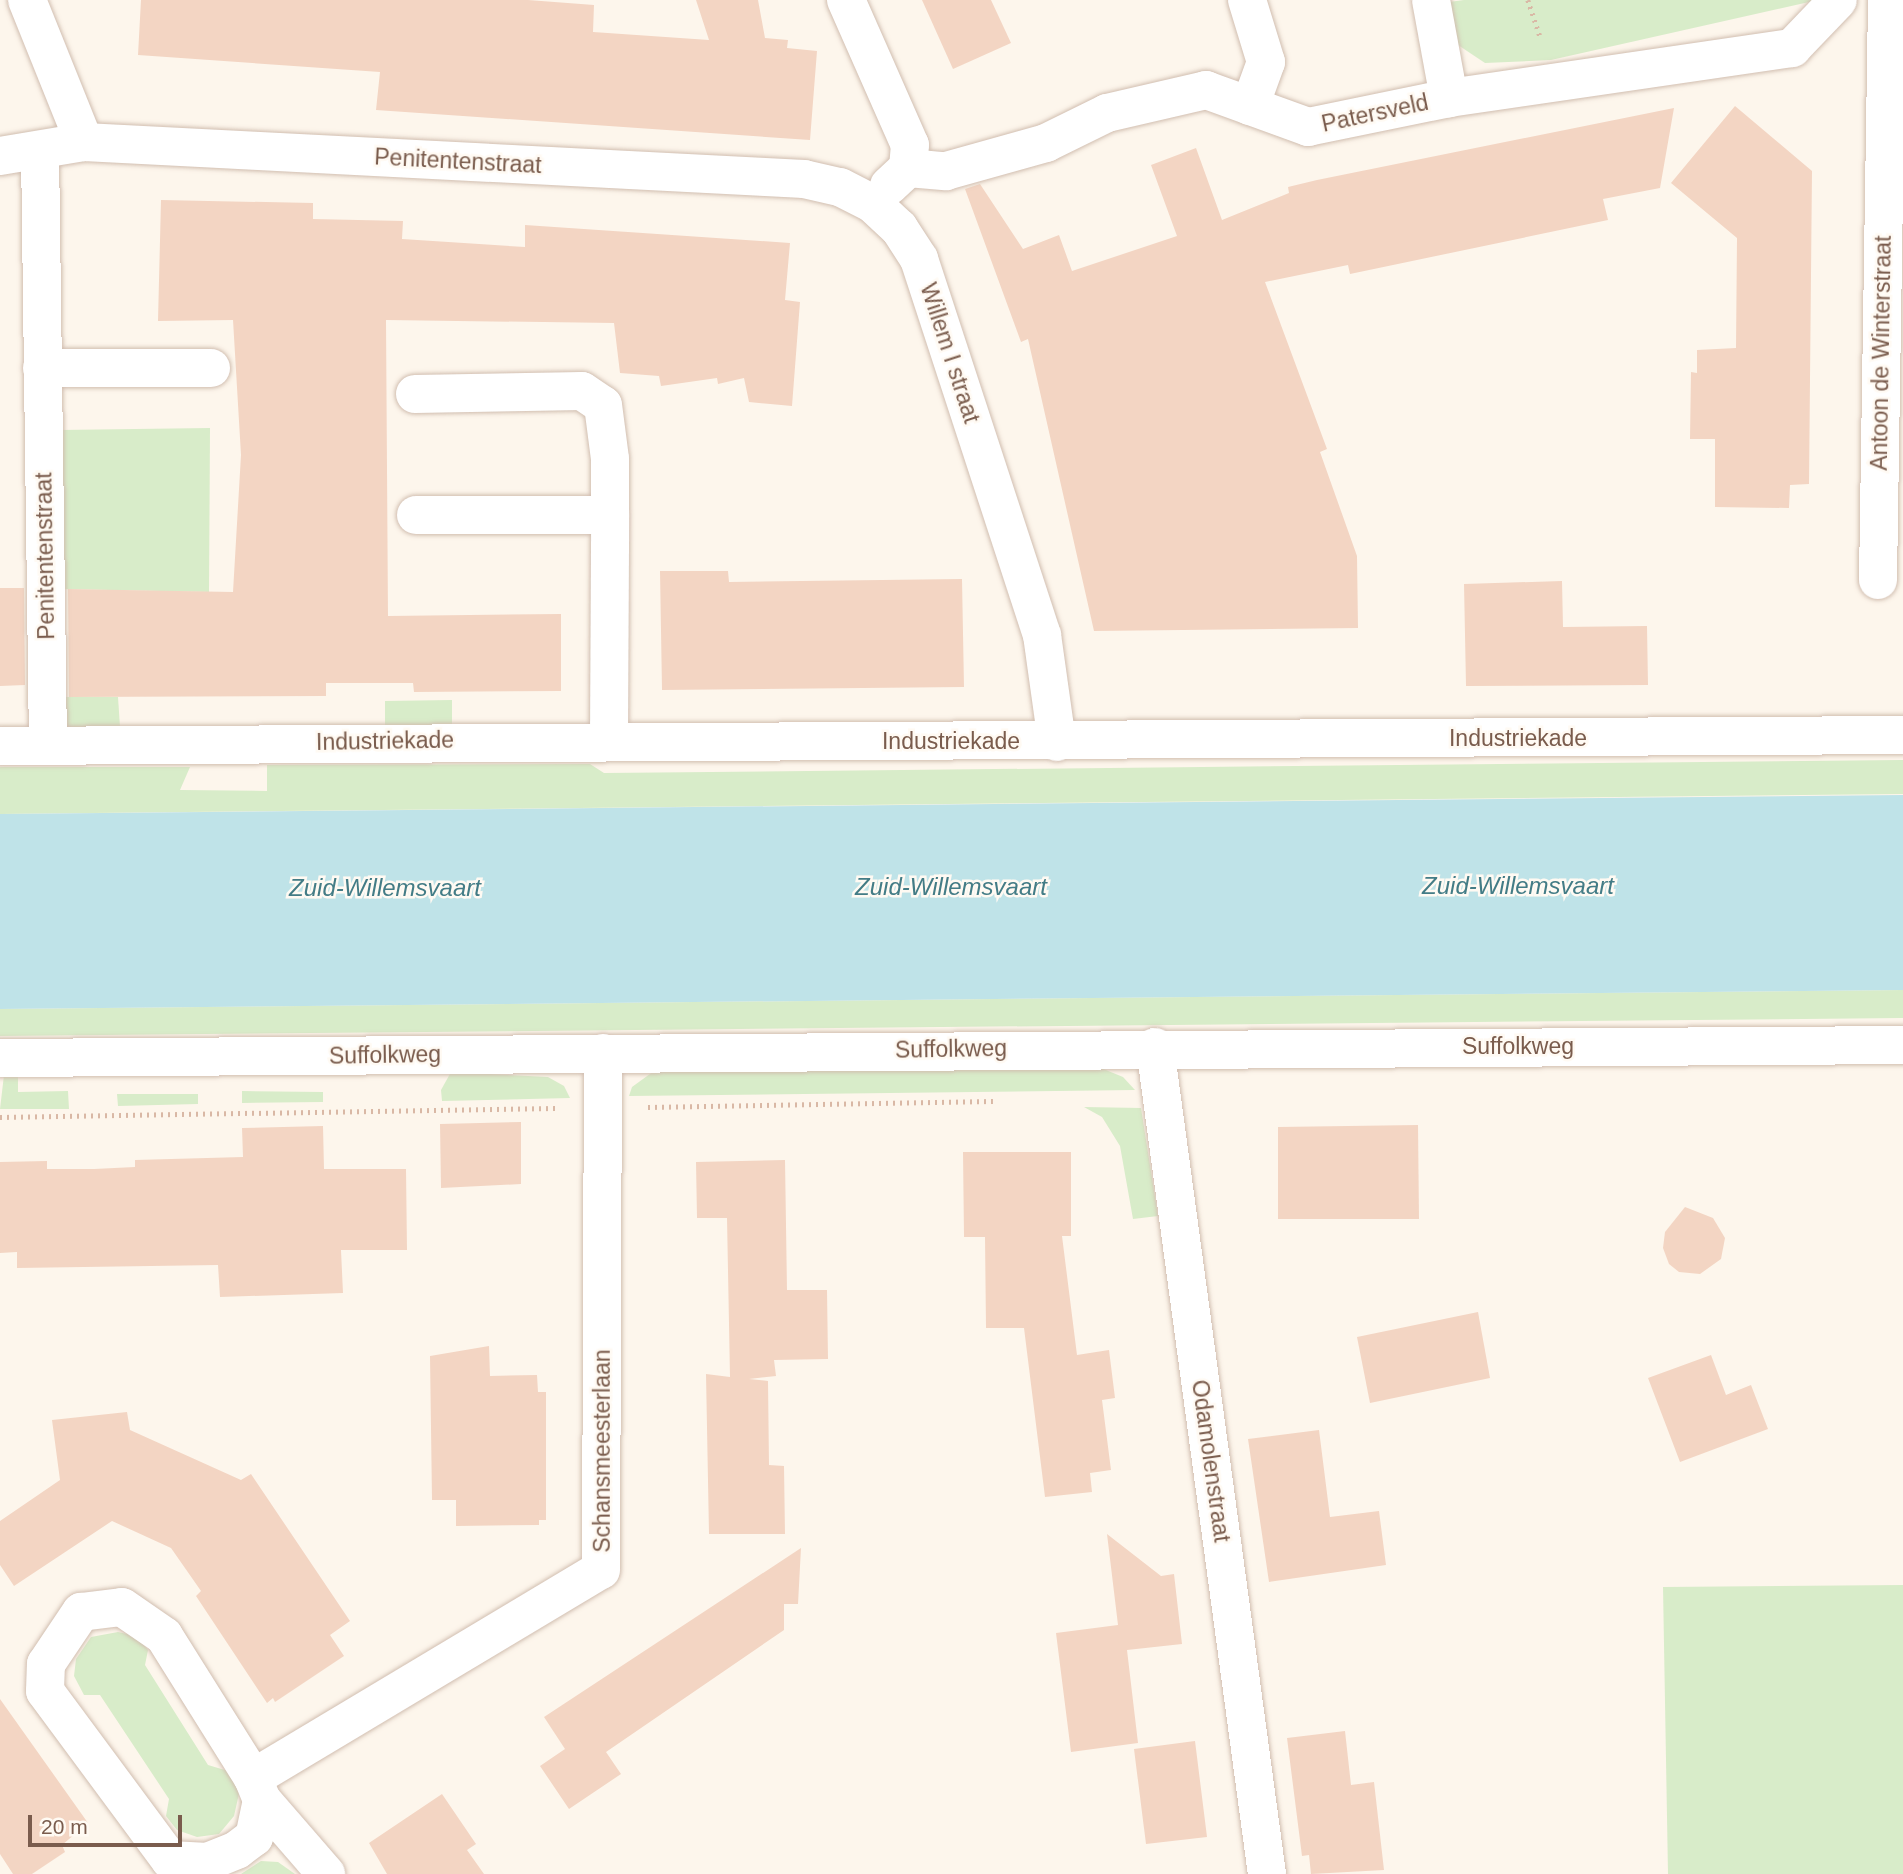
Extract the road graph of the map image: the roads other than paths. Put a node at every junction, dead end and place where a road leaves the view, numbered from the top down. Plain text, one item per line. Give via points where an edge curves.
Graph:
1 (27, 0) edge
2 (846, 0) edge
3 (1247, 0) edge
4 (1431, 0) edge
5 (1838, 0) edge
6 (1887, 0) edge
7 (1448, 98) junction
8 (1250, 106) junction
9 (85, 142) junction
10 (40, 150) junction
11 (0, 156) edge
12 (908, 168) junction
13 (872, 203) junction
14 (42, 368) junction
15 (211, 368) dead end
16 (415, 394) dead end
17 (610, 514) junction
18 (416, 515) dead end
19 (1878, 580) dead end
20 (1903, 735) edge
21 (609, 739) junction
22 (1057, 742) junction
23 (48, 745) junction
24 (0, 746) edge
25 (1903, 1045) edge
26 (1155, 1047) junction
27 (603, 1053) junction
28 (0, 1058) edge
29 (258, 1789) junction
30 (173, 1867) edge
31 (326, 1874) edge
32 (1267, 1874) edge

1 - 9 street
2 - 12 street via 910,145
3 - 8 street via 1266,62
4 - 7 street
5 - 7 street, Patersveld via 1792,48
6 - 19 street, Antoon de Winterstraat
7 - 8 street, Patersveld via 1308,127
8 - 12 street, Patersveld via 1206,90 1107,113 1046,143 946,171
9 - 10 street, Penitentenstraat
9 - 13 street, Penitentenstraat via 804,179 840,187
10 - 11 street, Penitentenstraat
10 - 14 street, Penitentenstraat
12 - 13 street
13 - 22 street, Willem I straat via 899,228 919,259 1042,635
14 - 15 street
14 - 23 street, Penitentenstraat
16 - 17 street via 582,391 603,405
17 - 18 street
17 - 21 street
20 - 22 street, Industriekade
21 - 22 street, Industriekade
21 - 23 street, Industriekade
23 - 24 street, Industriekade
25 - 26 street, Suffolkweg
26 - 27 street, Suffolkweg
26 - 32 street, Odamolenstraat
27 - 28 street, Suffolkweg
27 - 29 street, Schansmeesterlaan via 601,1570
29 - 30 street via 254,1837 208,1862
29 - 30 street via 164,1636 122,1606 81,1612 46,1664 45,1691 74,1736 110,1772
29 - 31 street

